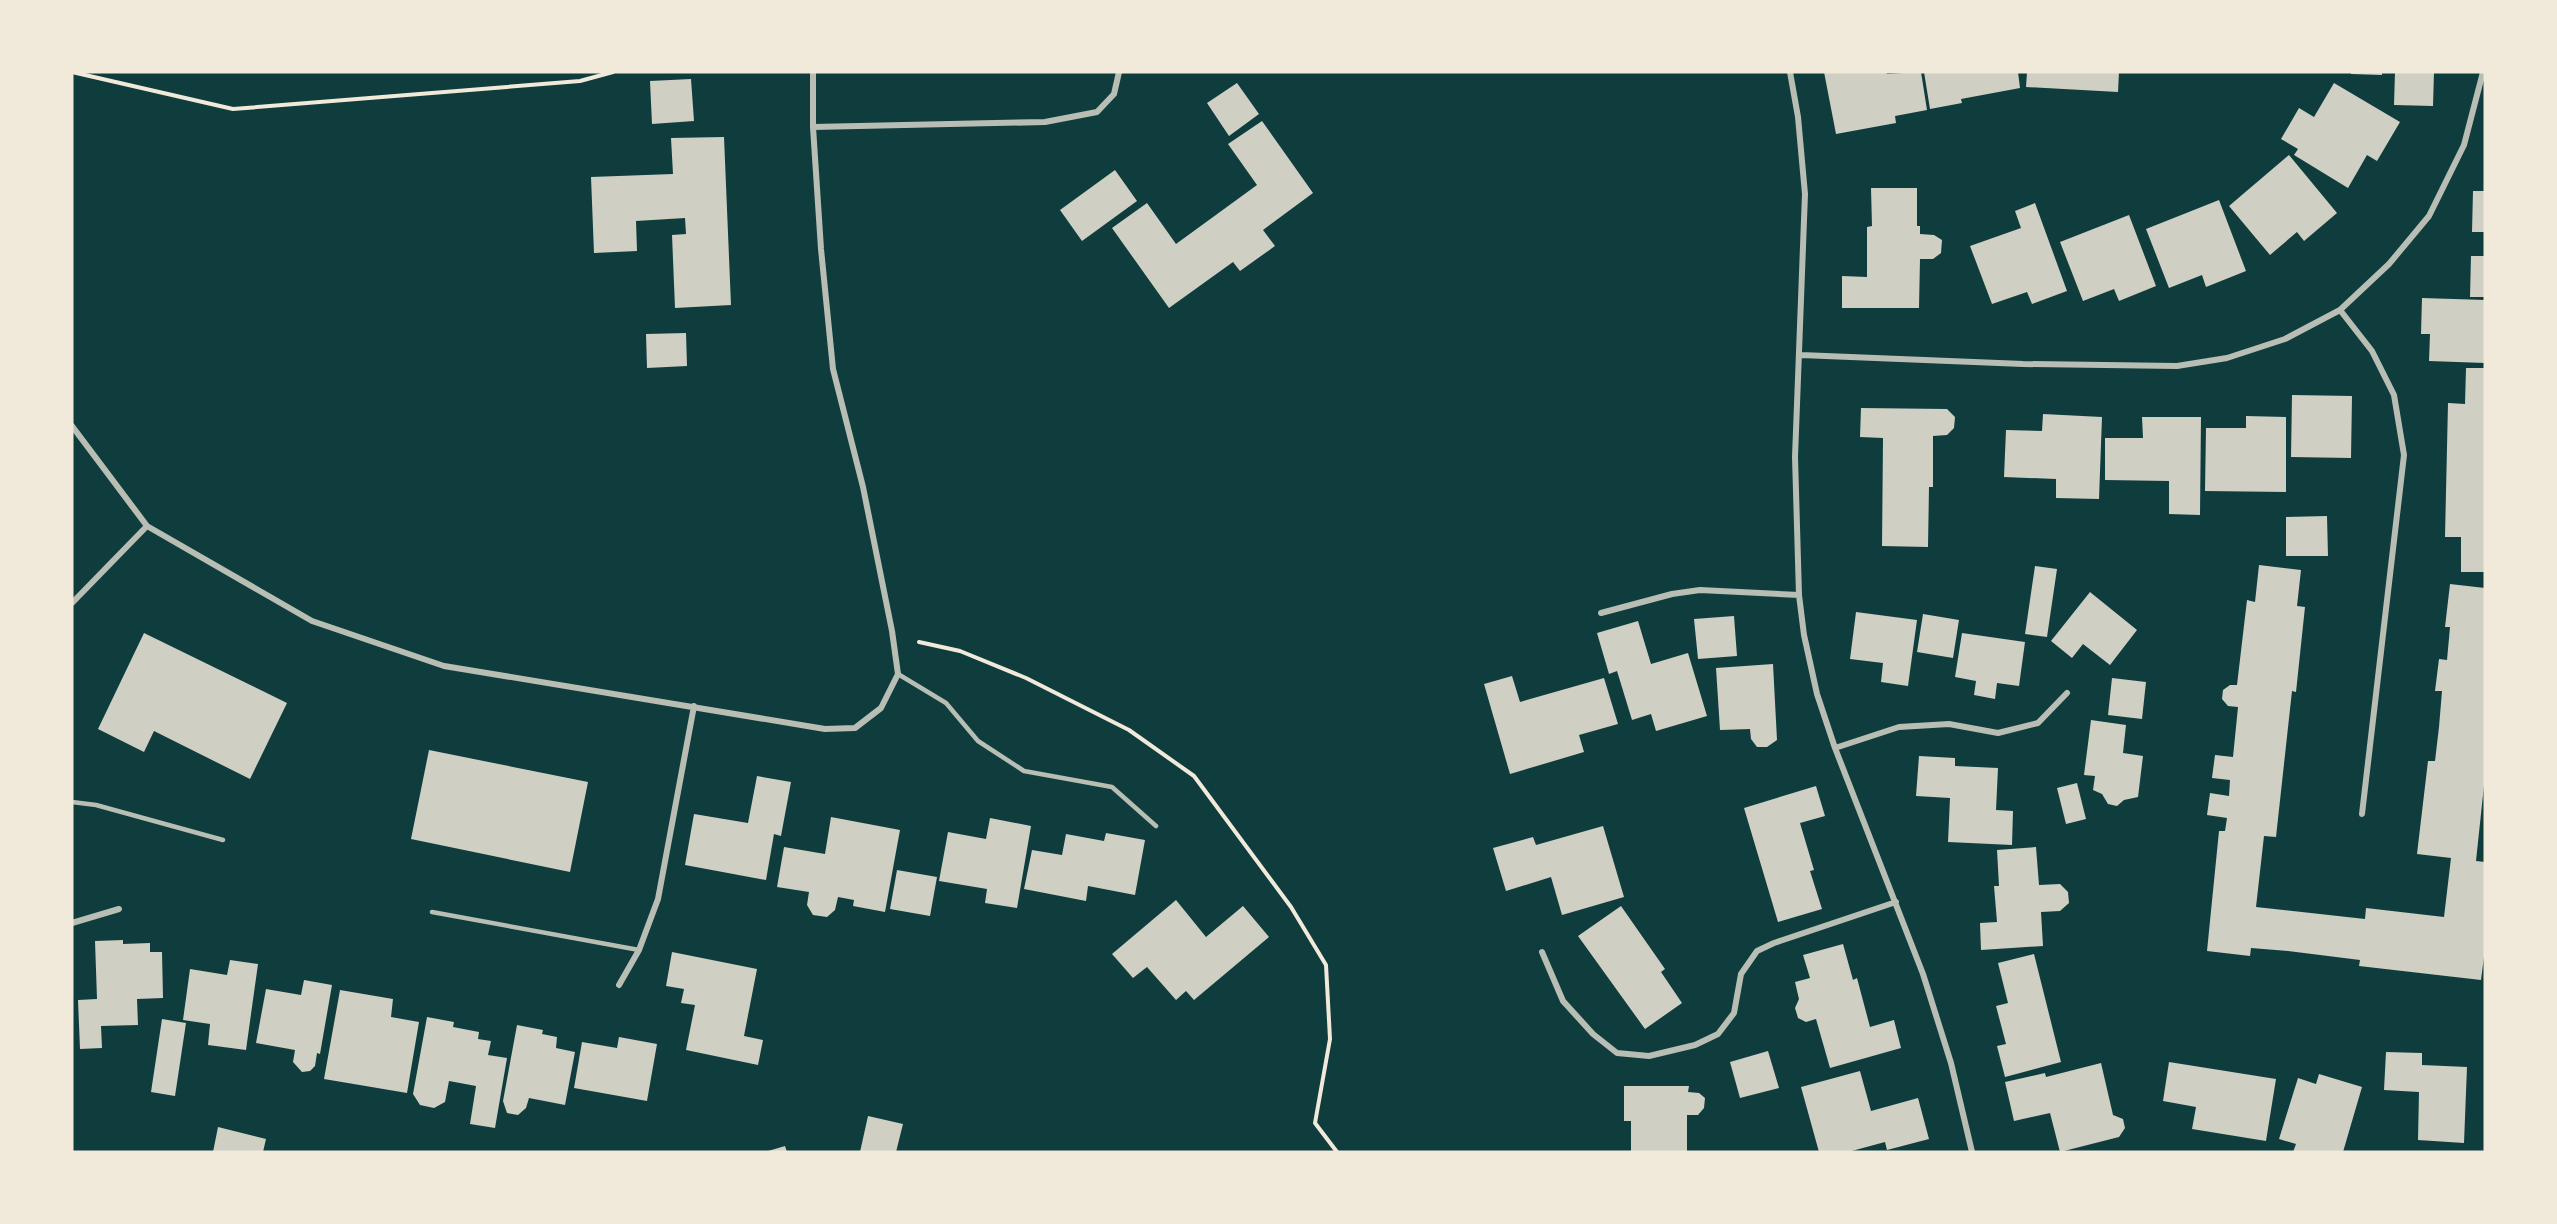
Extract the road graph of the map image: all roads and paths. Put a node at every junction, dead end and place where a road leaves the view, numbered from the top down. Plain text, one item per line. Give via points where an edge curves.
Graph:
1 (72, 72) edge
2 (613, 72) edge
3 (813, 72) edge
4 (1119, 72) edge
5 (1790, 72) edge
6 (2483, 72) edge
7 (813, 127) junction
8 (2340, 310) junction
9 (1800, 355) junction
10 (72, 426) edge
11 (147, 526) junction
12 (1799, 595) junction
13 (72, 603) edge
14 (1601, 613) dead end
15 (892, 636) junction
16 (898, 674) junction
17 (2067, 693) dead end
18 (694, 706) junction
19 (1835, 748) junction
20 (72, 802) edge
21 (2362, 814) dead end
22 (1156, 826) dead end
23 (223, 840) dead end
24 (1896, 902) junction
25 (118, 909) dead end
26 (432, 912) dead end
27 (72, 923) edge
28 (639, 950) junction
29 (1542, 952) dead end
30 (619, 985) dead end
31 (1337, 1152) edge
32 (1971, 1152) edge

1 - 2 path via 233,109 580,81
3 - 7 street
4 - 7 street via 1114,94 1096,112 1045,122
5 - 9 street via 1805,194
6 - 8 street via 2464,146 2429,216 2389,264
7 - 15 street via 833,369 863,488
8 - 9 street via 2284,339 2227,358 2178,366
8 - 21 street via 2372,351 2394,395 2404,454
9 - 12 street via 1795,457
10 - 11 street
11 - 13 street
11 - 18 street via 312,621 444,666
12 - 14 street via 1700,590
12 - 19 street via 1817,694
15 - 16 street
15 - 31 path via 960,651 1026,678 1129,730 1194,776 1291,907 1326,965 1330,1039 1315,1123
16 - 18 street via 881,708 855,728 825,729
16 - 22 lane via 946,703 978,741 1024,771 1112,787
17 - 19 street via 2038,723 1998,734 1948,724 1899,727
18 - 28 street via 658,898
19 - 24 street
20 - 23 lane
24 - 29 street via 1757,951 1741,974 1734,1013 1718,1034 1695,1045 1649,1056 1617,1053 1593,1034 1563,1001
24 - 32 street via 1951,1063
25 - 27 street
26 - 28 lane
28 - 30 street

